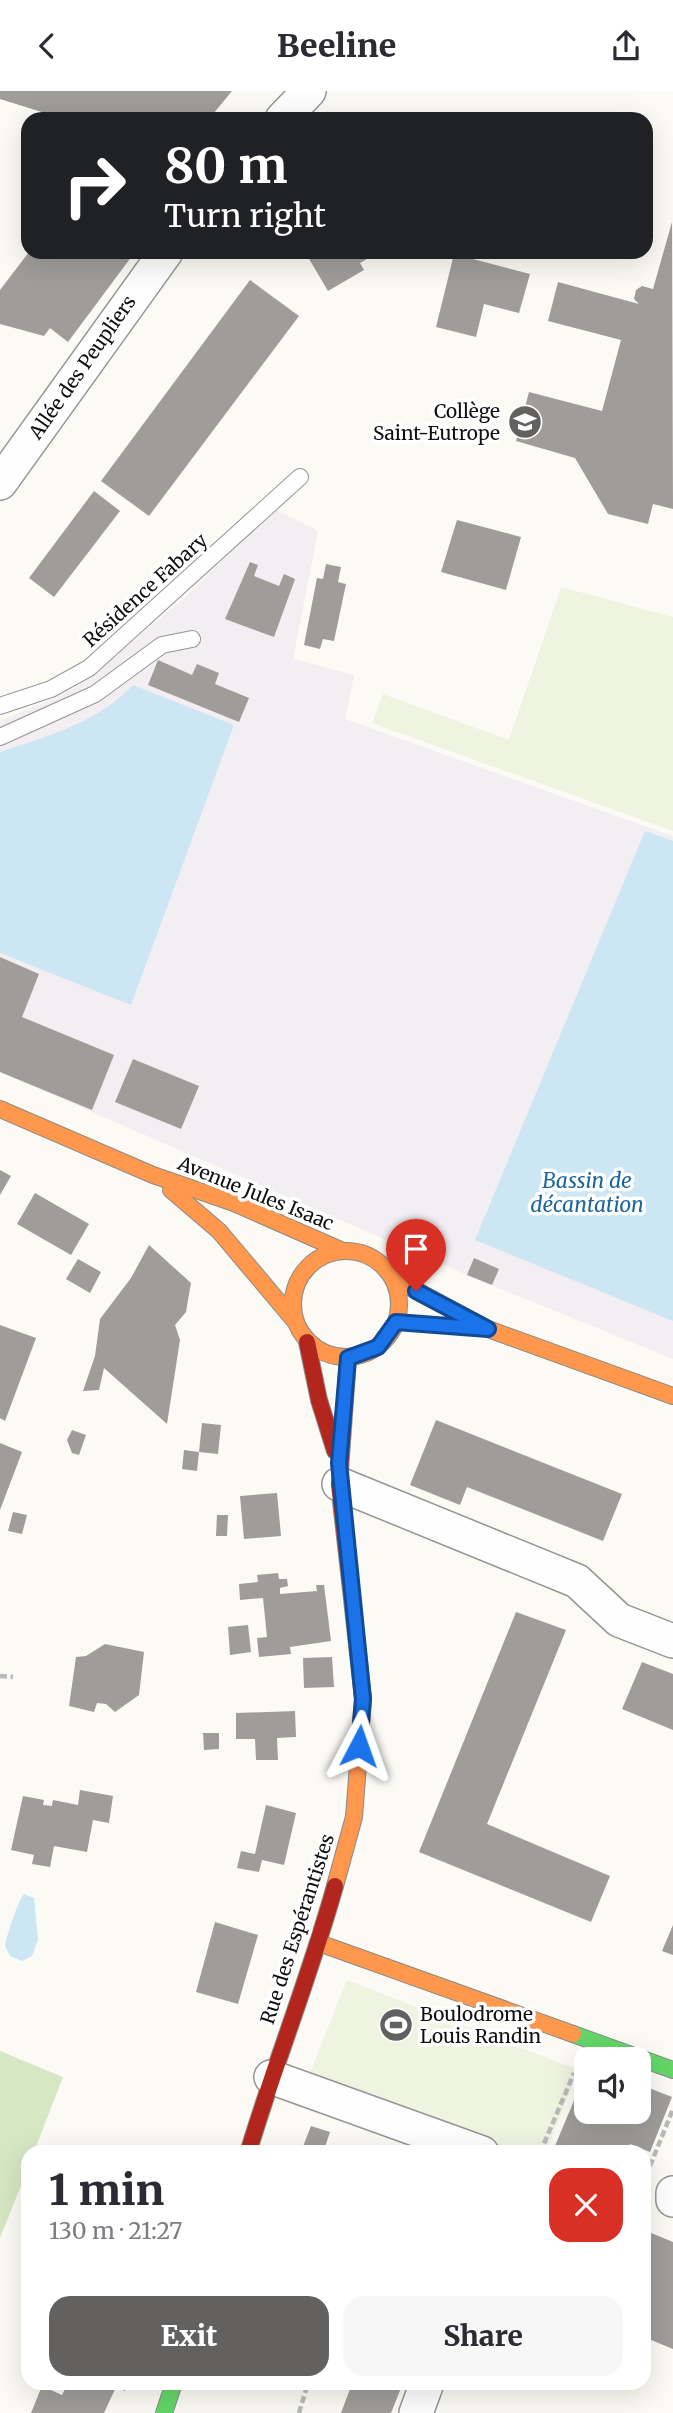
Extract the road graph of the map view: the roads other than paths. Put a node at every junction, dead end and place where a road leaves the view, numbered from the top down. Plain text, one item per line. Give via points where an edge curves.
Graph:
1 (309, 91) edge
2 (289, 112) edge
3 (161, 259) edge
4 (300, 477) dead end
5 (0, 483) edge
6 (192, 639) dead end
7 (0, 706) edge
8 (0, 737) edge
9 (0, 1109) edge
10 (153, 1175) junction
11 (342, 1251) junction
12 (393, 1278) junction
13 (294, 1320) junction
14 (447, 1328) dead end
15 (488, 1329) junction
16 (307, 1342) junction
17 (348, 1358) junction
18 (673, 1396) edge
19 (339, 1473) junction
20 (673, 1641) edge
21 (319, 1943) junction
22 (673, 2070) edge
23 (271, 2077) junction
24 (250, 2145) edge
25 (460, 2145) edge
26 (673, 2193) edge
27 (673, 2200) edge
28 (172, 2390) edge
29 (425, 2390) edge
30 (164, 2413) edge
31 (416, 2413) edge

1 - 2 street
3 - 5 street, Allée des Peupliers
4 - 7 lane, Résidence Fabary via 89,668 51,689
6 - 8 lane via 162,645 95,694
9 - 10 street, Avenue Jules Isaac
10 - 11 street, Avenue Jules Isaac via 234,1203
10 - 13 street, Avenue Jules Isaac via 219,1231
11 - 12 street via 371,1257
11 - 13 street via 326,1254 301,1275 294,1291
12 - 15 street
12 - 17 street via 402,1323 378,1347
13 - 16 street
14 - 15 street
15 - 18 street
16 - 17 street via 319,1352
16 - 19 street, Rue des Espérantistes
17 - 19 street, Rue des Espérantistes
19 - 20 street via 578,1581 619,1620
19 - 21 street, Rue des Espérantistes via 363,1699 354,1817
21 - 22 street
21 - 23 street, Rue des Espérantistes
23 - 24 street, Rue des Espérantistes
23 - 25 street
26 - 27 street
28 - 30 street
29 - 31 street

